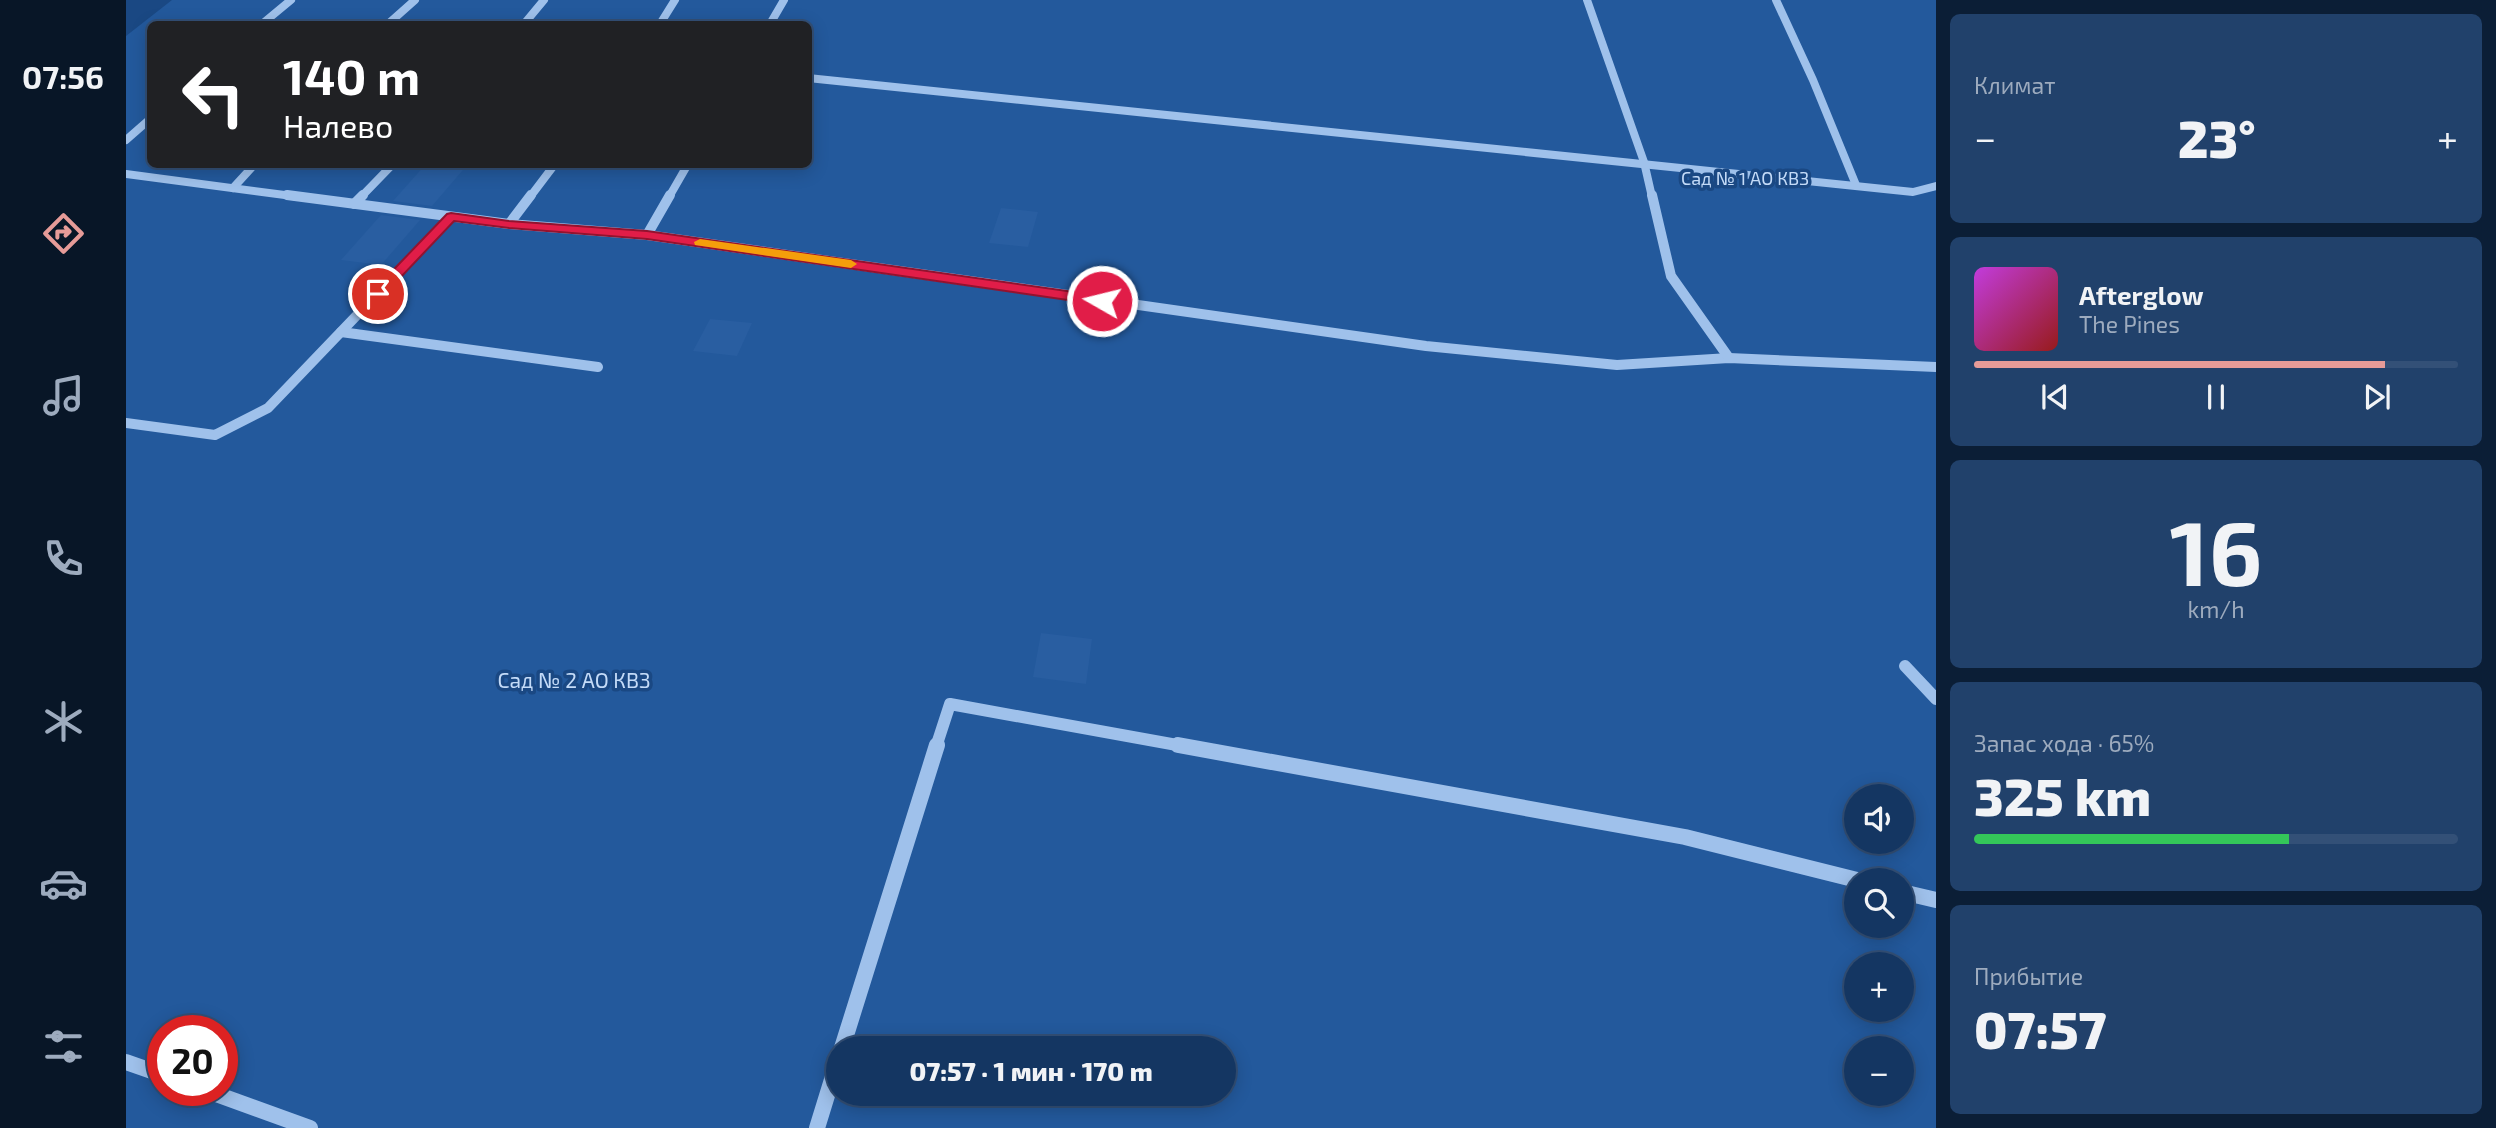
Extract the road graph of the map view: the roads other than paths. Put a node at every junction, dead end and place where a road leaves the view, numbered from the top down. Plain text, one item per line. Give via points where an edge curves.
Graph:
1 (291, 0) edge
2 (415, 0) edge
3 (544, 0) edge
4 (675, 0) edge
5 (785, 0) edge
6 (1574, 0) edge
7 (1776, 0) edge
8 (1587, 1) edge
9 (266, 21) edge
10 (391, 21) edge
11 (526, 21) edge
12 (662, 21) edge
13 (772, 21) edge
14 (812, 78) edge
15 (147, 122) edge
16 (126, 140) edge
17 (1644, 162) junction
18 (251, 168) edge
19 (389, 168) edge
20 (552, 168) edge
21 (686, 168) edge
22 (126, 174) edge
23 (1856, 184) junction
24 (1936, 187) edge
25 (233, 188) junction
26 (354, 204) junction
27 (451, 217) junction
28 (509, 225) junction
29 (647, 235) junction
30 (341, 332) junction
31 (1729, 358) junction
32 (598, 367) dead end
33 (1936, 367) edge
34 (126, 422) edge
35 (1905, 666) dead end
36 (1936, 699) edge
37 (1844, 877) edge
38 (1914, 895) edge
39 (1936, 900) edge
40 (846, 1036) edge
41 (126, 1062) edge
42 (147, 1069) edge
43 (826, 1099) edge
44 (238, 1102) edge
45 (310, 1128) edge
46 (817, 1128) edge

1 - 9 lane
2 - 10 lane
3 - 11 lane
4 - 12 lane
5 - 13 lane
6 - 8 lane
7 - 23 lane
8 - 17 lane
14 - 17 lane
15 - 16 lane
17 - 23 lane
17 - 31 lane via 1671,276
18 - 25 lane
19 - 26 lane
20 - 28 lane
21 - 29 lane
22 - 25 lane
23 - 24 lane via 1913,192
25 - 26 lane
26 - 27 lane
27 - 28 lane
27 - 30 lane
28 - 29 lane
29 - 31 lane via 1426,346 1617,365
30 - 32 lane
30 - 34 lane via 268,408 215,435
31 - 33 lane
35 - 36 lane
37 - 40 lane via 1685,837 950,704
38 - 39 lane
41 - 42 lane
43 - 46 lane
44 - 45 lane

